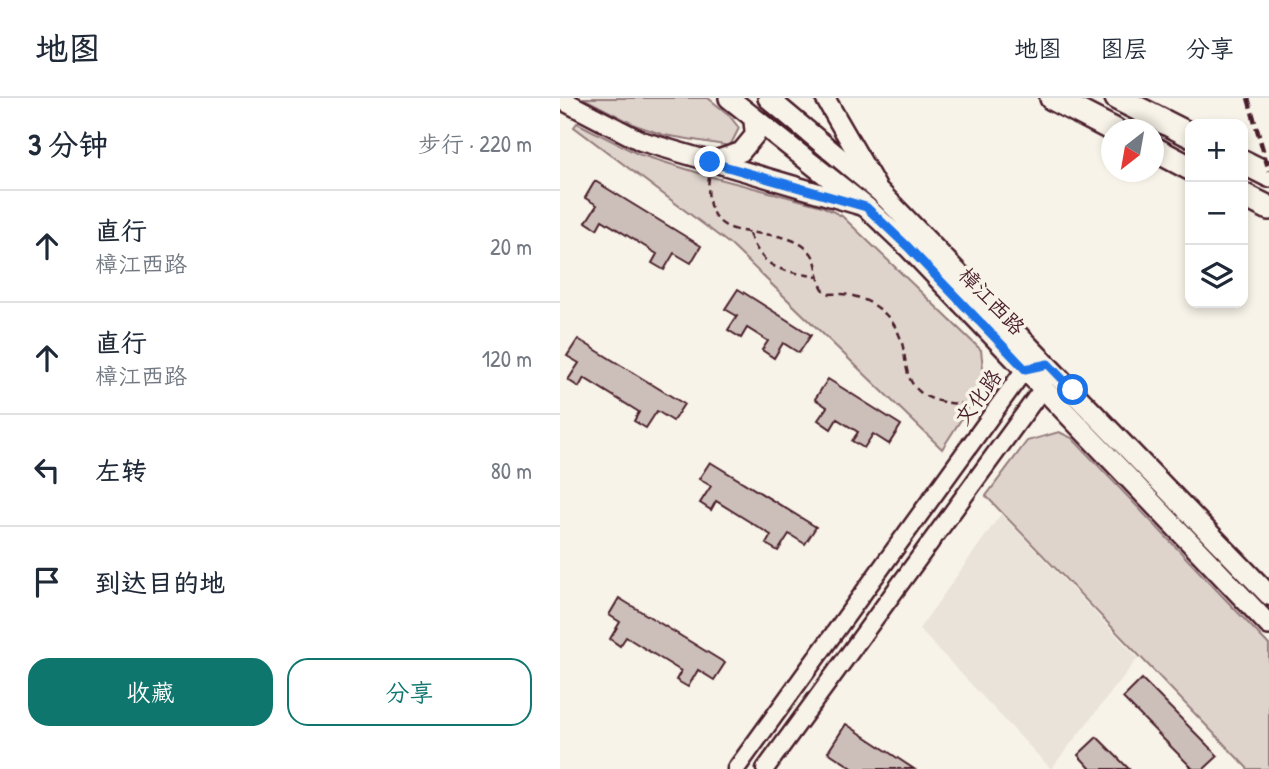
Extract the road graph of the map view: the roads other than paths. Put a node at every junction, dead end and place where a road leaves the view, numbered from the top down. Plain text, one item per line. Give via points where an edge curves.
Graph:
1 (729, 98) edge
2 (768, 98) edge
3 (825, 98) edge
4 (1052, 98) edge
5 (1117, 98) edge
6 (560, 99) edge
7 (753, 117) junction
8 (1101, 123) edge
9 (1185, 132) edge
10 (1164, 155) edge
11 (710, 162) junction
12 (1248, 164) edge
13 (1185, 165) edge
14 (1269, 175) edge
15 (880, 192) junction
16 (1248, 198) edge
17 (866, 207) junction
18 (1269, 208) edge
19 (1048, 364) junction
20 (1025, 369) junction
21 (1043, 388) junction
22 (1269, 595) edge
23 (1269, 625) edge
24 (736, 769) edge
25 (765, 769) edge

1 - 7 main road, 樟江西路
2 - 15 main road, 樟江西路
3 - 15 main road
4 - 8 highway
5 - 9 highway
6 - 11 main road via 641,141
7 - 11 main road via 755,135 741,152
7 - 17 main road, 樟江西路
10 - 13 highway
11 - 17 main road
12 - 14 highway
15 - 19 main road, 樟江西路
16 - 18 highway
17 - 20 main road, 樟江西路
19 - 20 street, 文化路
19 - 21 street
19 - 22 main road, 樟江西路
20 - 21 main road, 樟江西路
20 - 24 street, 文化路
21 - 23 main road, 樟江西路
21 - 25 street

